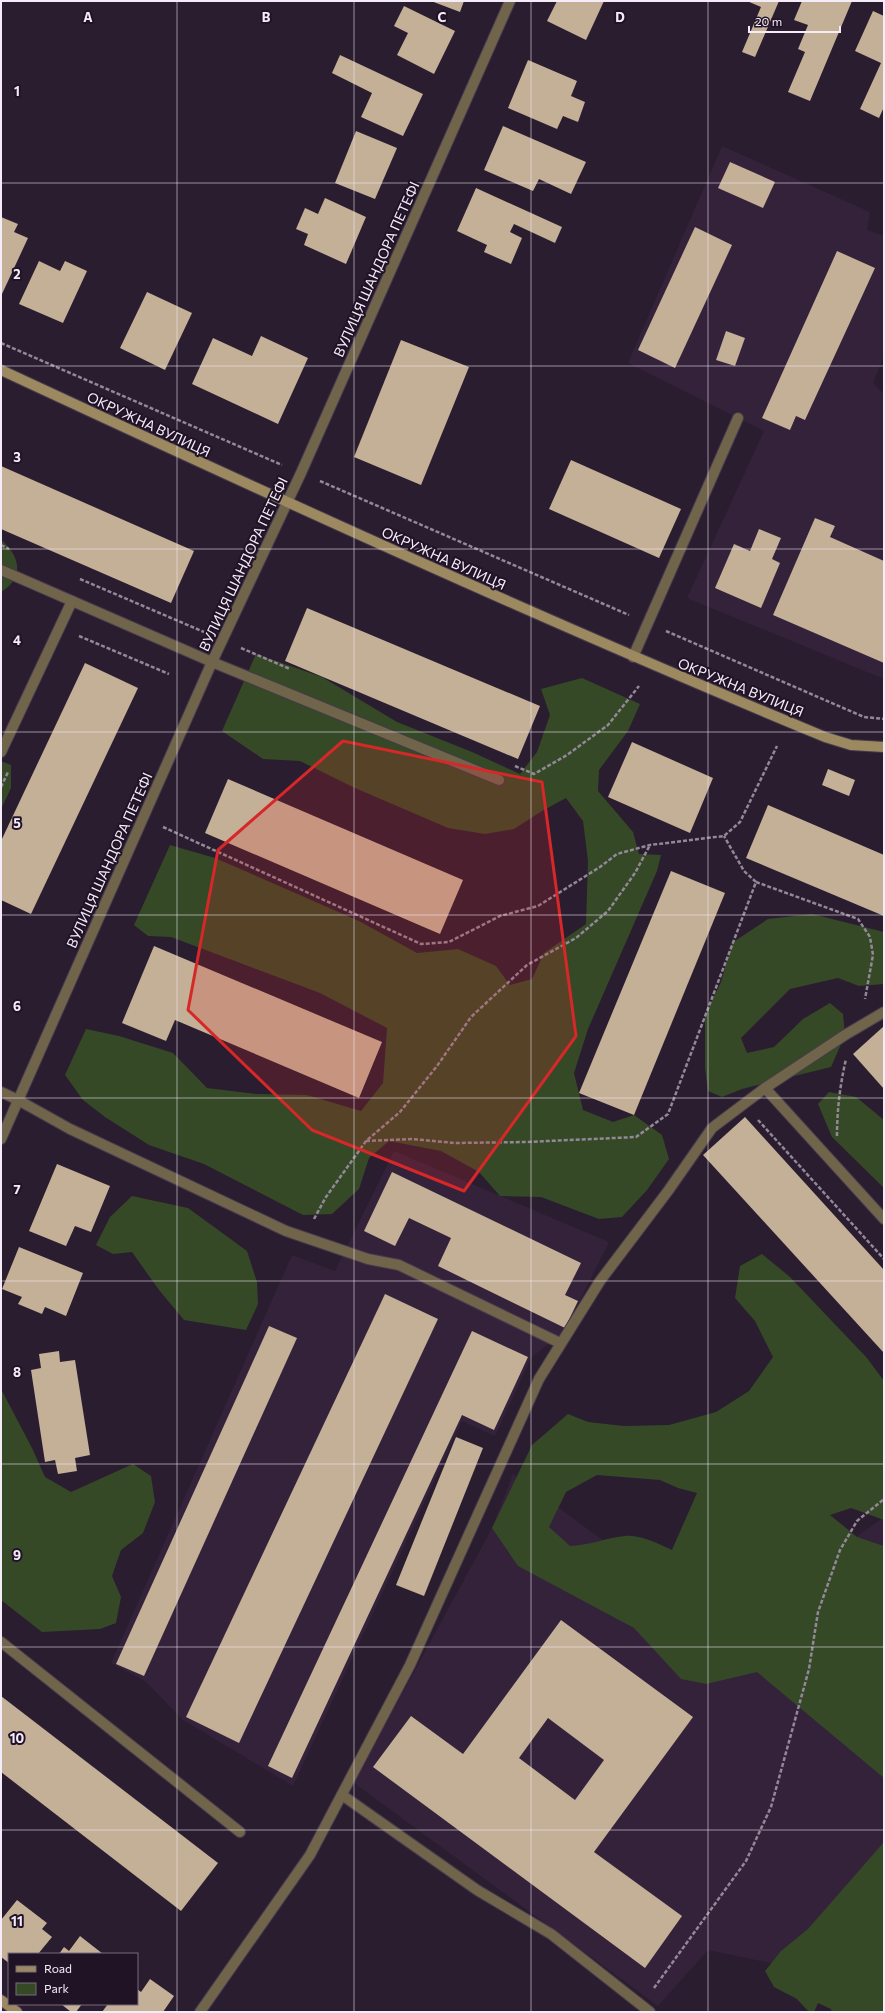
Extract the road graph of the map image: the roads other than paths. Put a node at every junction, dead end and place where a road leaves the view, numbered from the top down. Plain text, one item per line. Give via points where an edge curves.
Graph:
1 (510, 1) edge
2 (1, 370) edge
3 (738, 418) dead end
4 (288, 503) junction
5 (1, 570) edge
6 (72, 601) junction
7 (633, 657) junction
8 (212, 662) junction
9 (884, 747) edge
10 (1, 752) edge
11 (499, 780) dead end
12 (884, 1012) edge
13 (765, 1088) junction
14 (1, 1092) edge
15 (18, 1100) junction
16 (1, 1139) edge
17 (884, 1220) edge
18 (560, 1343) junction
19 (1, 1642) edge
20 (342, 1795) junction
21 (240, 1832) dead end
22 (1, 2000) edge
23 (17, 2012) edge
24 (200, 2012) edge
25 (650, 2012) edge

1 - 4 street, ВУЛИЦЯ ШАНДОРА ПЕТЕФІ
2 - 4 street, ОКРУЖНА ВУЛИЦЯ
3 - 7 street
4 - 7 street, ОКРУЖНА ВУЛИЦЯ
4 - 8 street, ВУЛИЦЯ ШАНДОРА ПЕТЕФІ
5 - 6 street
6 - 8 street
6 - 10 street
7 - 9 street, ОКРУЖНА ВУЛИЦЯ via 824,737 851,745
8 - 11 street
8 - 15 street, ВУЛИЦЯ ШАНДОРА ПЕТЕФІ
12 - 13 street
13 - 17 street
13 - 18 street via 712,1128 600,1281
14 - 15 street
15 - 16 street, ВУЛИЦЯ ШАНДОРА ПЕТЕФІ
15 - 18 street via 70,1129 286,1231 368,1259 398,1265
18 - 20 street via 539,1379 410,1665
19 - 21 street
20 - 24 street via 310,1855
20 - 25 street via 477,1890 551,1934
22 - 23 street

